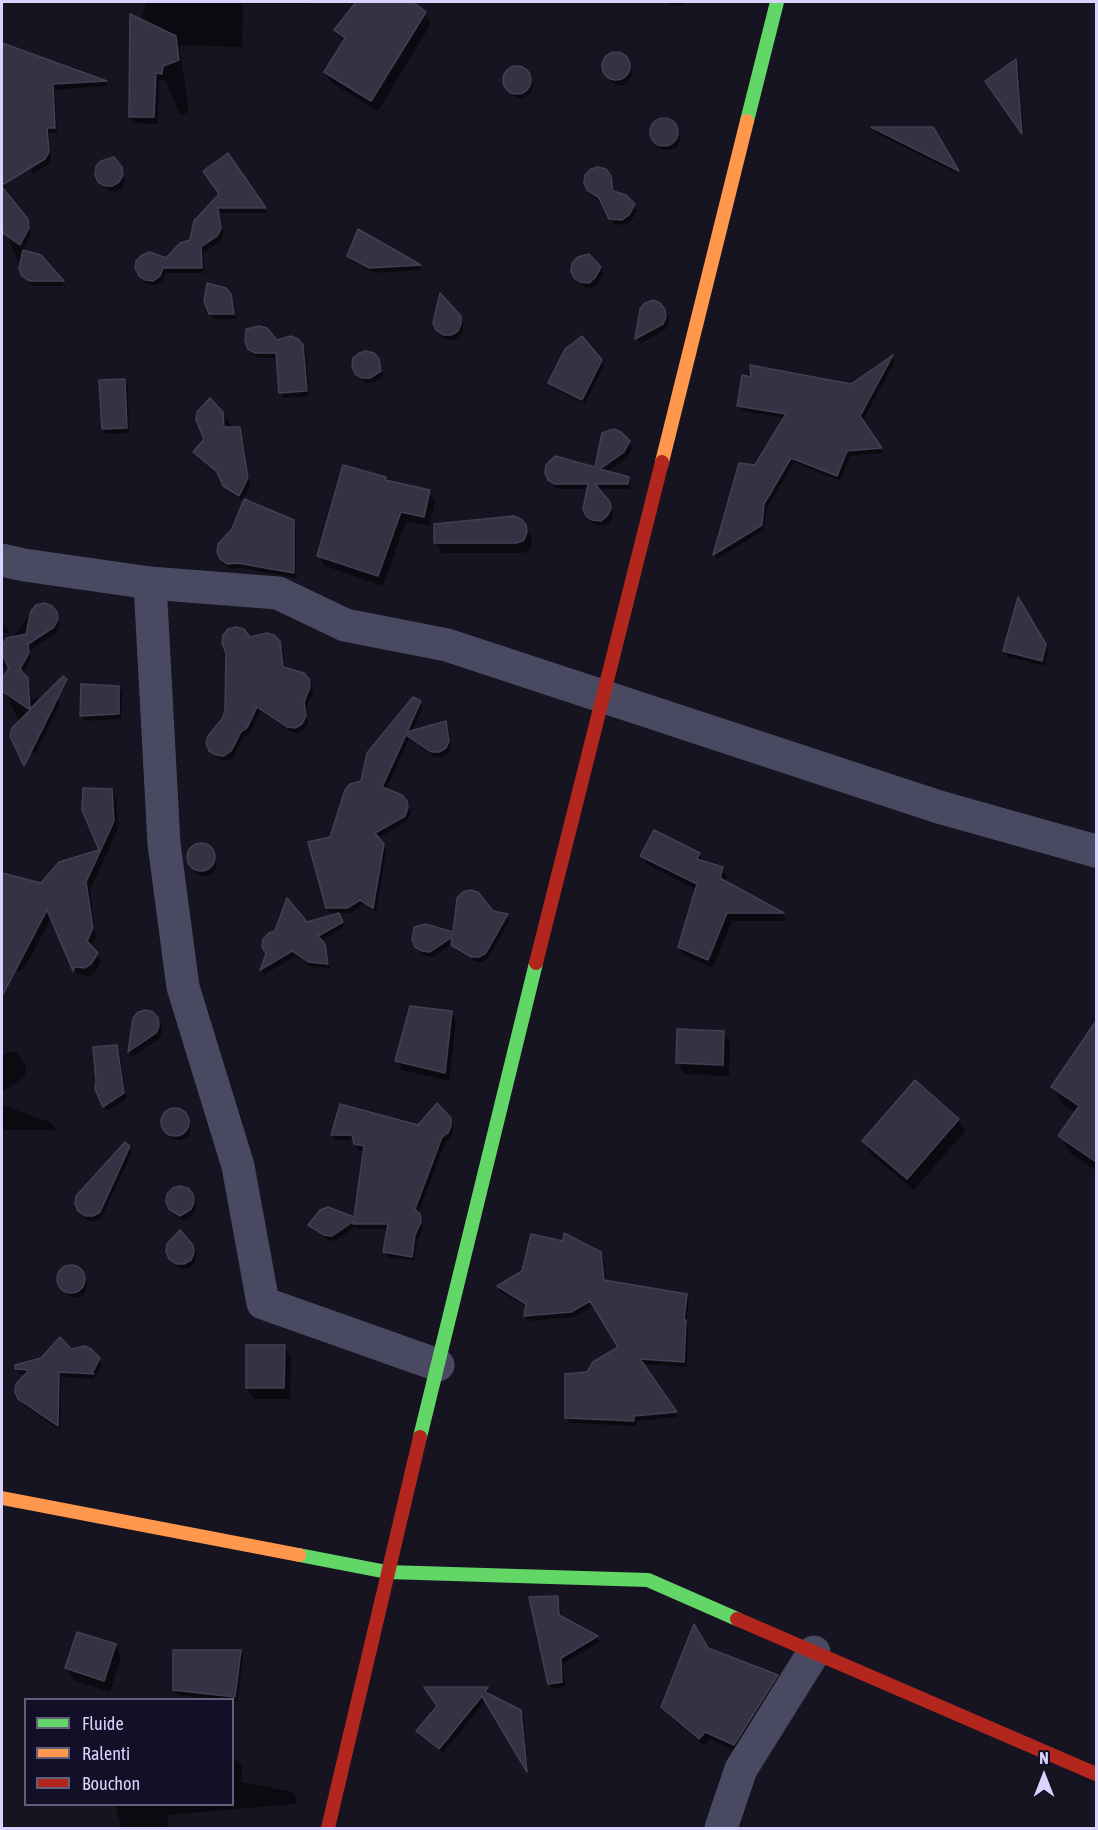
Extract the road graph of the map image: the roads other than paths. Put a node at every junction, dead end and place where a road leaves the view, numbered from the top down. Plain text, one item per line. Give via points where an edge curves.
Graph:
1 (777, 2) edge
2 (2, 560) edge
3 (150, 582) junction
4 (603, 697) junction
5 (1096, 851) edge
6 (438, 1365) junction
7 (2, 1498) edge
8 (387, 1572) junction
9 (814, 1652) junction
10 (1096, 1774) edge
11 (328, 1828) edge
12 (721, 1828) edge

1 - 4 street
2 - 3 street
3 - 4 street via 278,593 345,625 447,645
3 - 6 street via 164,844 183,987 238,1166 263,1303
4 - 5 street via 939,807
4 - 6 street
6 - 8 street
7 - 8 street
8 - 9 street via 648,1580
8 - 11 street
9 - 10 street
9 - 12 street via 741,1769

